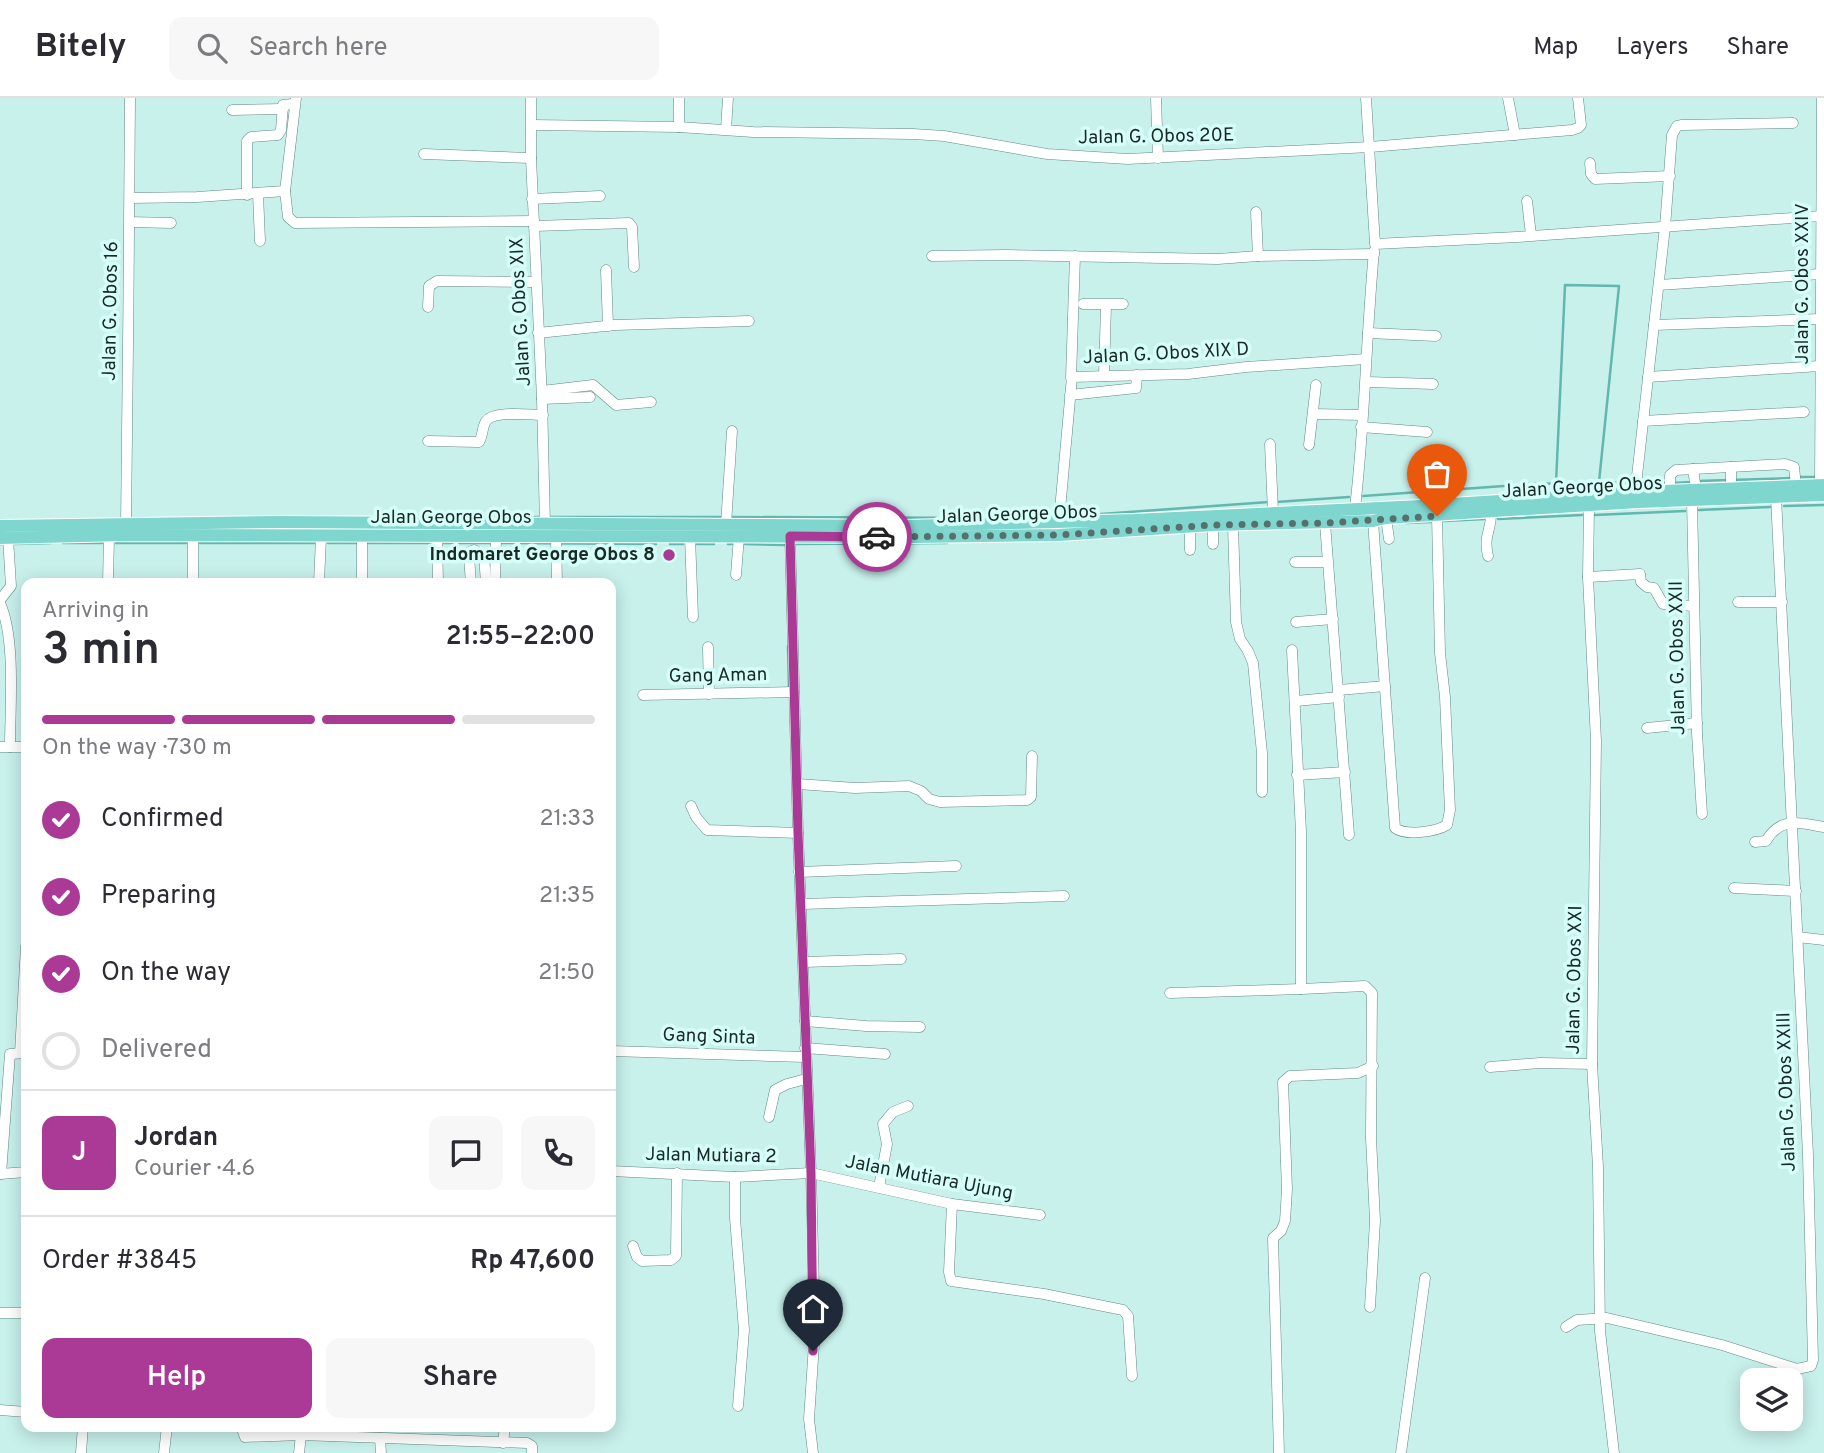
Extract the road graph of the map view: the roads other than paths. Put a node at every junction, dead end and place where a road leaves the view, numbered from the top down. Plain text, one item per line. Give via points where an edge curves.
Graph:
1 (130, 98) edge
2 (531, 98) edge
3 (679, 98) edge
4 (728, 98) edge
5 (1156, 98) edge
6 (1366, 98) edge
7 (1508, 98) edge
8 (1578, 98) edge
9 (1822, 98) edge
10 (291, 104) edge
11 (232, 110) dead end
12 (1793, 123) dead end
13 (533, 125) junction
14 (679, 127) junction
15 (726, 129) junction
16 (1823, 130) edge
17 (1515, 135) junction
18 (1370, 147) junction
19 (424, 154) dead end
20 (531, 158) junction
21 (1158, 158) junction
22 (1590, 163) dead end
23 (1670, 176) junction
24 (285, 191) junction
25 (252, 194) junction
26 (600, 196) dead end
27 (131, 198) junction
28 (532, 199) junction
29 (1527, 201) dead end
30 (1256, 212) dead end
31 (1821, 216) junction
32 (130, 222) junction
33 (171, 223) dead end
34 (534, 223) junction
35 (1665, 227) junction
36 (1531, 236) junction
37 (1822, 238) edge
38 (260, 241) dead end
39 (1374, 249) junction
40 (932, 256) dead end
41 (1258, 256) junction
42 (1075, 257) junction
43 (634, 267) dead end
44 (606, 270) dead end
45 (1821, 274) junction
46 (537, 282) junction
47 (1658, 285) junction
48 (1083, 304) dead end
49 (1106, 304) junction
50 (1123, 304) dead end
51 (428, 307) dead end
52 (1820, 319) junction
53 (750, 321) dead end
54 (1654, 325) junction
55 (608, 326) junction
56 (538, 332) junction
57 (1368, 334) junction
58 (1436, 336) dead end
59 (1366, 359) junction
60 (1820, 366) junction
61 (1137, 375) junction
62 (1104, 376) junction
63 (1648, 377) junction
64 (1071, 378) junction
65 (1367, 382) junction
66 (1433, 384) dead end
67 (1316, 385) dead end
68 (542, 395) junction
69 (1070, 396) junction
70 (590, 397) dead end
71 (651, 402) dead end
72 (1804, 412) dead end
73 (1313, 414) junction
74 (543, 415) junction
75 (1362, 415) junction
76 (1643, 421) junction
77 (1361, 427) junction
78 (732, 431) dead end
79 (1427, 432) dead end
80 (428, 442) dead end
81 (1270, 444) dead end
82 (1309, 445) dead end
83 (1731, 478) junction
84 (1796, 480) junction
85 (1694, 484) junction
86 (1669, 485) junction
87 (1821, 485) edge
88 (1637, 489) junction
89 (1776, 497) junction
90 (1589, 506) junction
91 (1355, 508) junction
92 (1273, 512) junction
93 (1491, 512) junction
94 (1437, 516) junction
95 (1380, 519) junction
96 (1059, 521) junction
97 (1325, 523) junction
98 (126, 525) junction
99 (545, 525) junction
100 (726, 525) junction
101 (1213, 525) junction
102 (0, 526) edge
103 (1190, 526) junction
104 (1233, 526) junction
105 (109, 536) junction
106 (193, 536) junction
107 (739, 536) junction
108 (790, 536) junction
109 (321, 537) junction
110 (437, 537) junction
111 (690, 537) junction
112 (4, 538) edge
113 (1389, 540) dead end
114 (362, 541) junction
115 (496, 541) junction
116 (556, 542) junction
117 (1213, 544) dead end
118 (1191, 550) dead end
119 (462, 555) junction
120 (437, 556) junction
121 (1488, 556) dead end
122 (1295, 562) dead end
123 (1327, 562) junction
124 (736, 575) dead end
125 (1588, 577) junction
126 (108, 578) edge
127 (192, 578) edge
128 (319, 578) edge
129 (362, 578) edge
130 (438, 578) edge
131 (471, 578) edge
132 (486, 578) edge
133 (495, 578) edge
134 (557, 578) edge
135 (0, 601) edge
136 (1738, 602) dead end
137 (1782, 602) junction
138 (1694, 606) junction
139 (693, 617) dead end
140 (1333, 620) junction
141 (1296, 622) dead end
142 (708, 647) dead end
143 (1292, 650) dead end
144 (1385, 686) junction
145 (794, 692) junction
146 (1339, 693) junction
147 (709, 694) junction
148 (643, 695) dead end
149 (1296, 701) junction
150 (1697, 723) junction
151 (1647, 728) dead end
152 (5, 747) edge
153 (1031, 756) dead end
154 (1345, 772) junction
155 (1297, 775) junction
156 (798, 784) junction
157 (1262, 792) dead end
158 (691, 806) dead end
159 (1702, 814) dead end
160 (1793, 823) junction
161 (1824, 827) edge
162 (798, 833) junction
163 (1349, 835) dead end
164 (1755, 842) dead end
165 (956, 866) dead end
166 (799, 872) junction
167 (1734, 888) dead end
168 (1796, 891) junction
169 (1064, 896) dead end
170 (802, 904) junction
171 (1798, 937) junction
172 (1824, 940) edge
173 (901, 959) dead end
174 (804, 962) junction
175 (1301, 989) junction
176 (21, 991) edge
177 (1170, 993) dead end
178 (805, 1021) junction
179 (920, 1027) dead end
180 (616, 1051) edge
181 (14, 1053) edge
182 (805, 1053) junction
183 (885, 1055) dead end
184 (1592, 1064) junction
185 (1373, 1066) junction
186 (1490, 1067) dead end
187 (806, 1079) junction
188 (908, 1106) dead end
189 (769, 1117) dead end
190 (616, 1171) edge
191 (21, 1172) edge
192 (677, 1173) junction
193 (811, 1173) junction
194 (0, 1174) edge
195 (735, 1177) junction
196 (878, 1187) junction
197 (952, 1204) junction
198 (1040, 1215) dead end
199 (633, 1247) dead end
200 (1425, 1278) dead end
201 (1370, 1307) dead end
202 (0, 1313) edge
203 (21, 1313) edge
204 (1600, 1318) junction
205 (1566, 1327) dead end
206 (1132, 1376) dead end
207 (738, 1406) dead end
208 (0, 1410) edge
209 (21, 1412) edge
210 (83, 1432) edge
211 (166, 1432) edge
212 (242, 1432) edge
213 (329, 1432) edge
214 (344, 1432) edge
215 (504, 1432) edge
216 (301, 1435) junction
217 (380, 1438) junction
218 (459, 1441) junction
219 (503, 1443) junction
220 (81, 1453) edge
221 (164, 1453) edge
222 (299, 1453) edge
223 (381, 1453) edge
224 (459, 1453) edge
225 (532, 1453) edge
226 (813, 1453) edge
227 (1279, 1453) edge
228 (1401, 1453) edge
229 (1614, 1453) edge

1 - 27 street, Jalan G. Obos 16
2 - 13 street, Jalan G. Obos XIX
3 - 14 street
4 - 15 street
5 - 21 street
6 - 18 street
7 - 17 street
8 - 17 street, Jalan G. Obos 20E via 1578,128
9 - 16 street, Jalan G. Obos XXIV
10 - 11 street
10 - 24 street
10 - 25 street via 278,135 247,141
12 - 23 street via 1677,126 1672,135
13 - 14 street, Jalan G. Obos 20E
13 - 20 street, Jalan G. Obos XIX
14 - 15 street, Jalan G. Obos 20E
15 - 21 street, Jalan G. Obos 20E via 944,136 1078,157
16 - 31 street, Jalan G. Obos XXIV
17 - 18 street, Jalan G. Obos 20E
18 - 21 street, Jalan G. Obos 20E
18 - 39 street
19 - 20 street
20 - 28 street, Jalan G. Obos XIX
22 - 23 street via 1595,179
23 - 35 street
24 - 25 street
24 - 34 street via 288,217 295,223
25 - 27 street
25 - 38 street
26 - 28 street
27 - 32 street, Jalan G. Obos 16
28 - 34 street, Jalan G. Obos XIX
29 - 36 street
30 - 41 street
31 - 35 street
31 - 37 street, Jalan G. Obos XXIV
32 - 33 street
32 - 98 street, Jalan G. Obos 16
34 - 43 street via 629,223
34 - 46 street, Jalan G. Obos XIX
35 - 36 street
35 - 47 street
36 - 39 street
37 - 45 street, Jalan G. Obos XXIV
39 - 41 street
39 - 57 street
40 - 42 street
41 - 42 street
42 - 64 street
44 - 55 street
45 - 47 street
45 - 52 street, Jalan G. Obos XXIV
46 - 51 street via 437,281 429,286
46 - 56 street, Jalan G. Obos XIX
47 - 54 street
48 - 49 street
49 - 50 street
49 - 62 street
52 - 54 street
52 - 60 street, Jalan G. Obos XXIV
53 - 55 street
54 - 63 street
55 - 56 street
56 - 68 street, Jalan G. Obos XIX
57 - 58 street
57 - 59 street
59 - 61 street, Jalan G. Obos XIX D
59 - 65 street
60 - 63 street
60 - 87 street, Jalan G. Obos XXIV
61 - 62 street, Jalan G. Obos XIX D
61 - 69 street via 1136,388
62 - 64 street, Jalan G. Obos XIX D
63 - 76 street
64 - 69 street, Jalan G. Obos XIX D
65 - 66 street
65 - 75 street
67 - 73 street
68 - 70 street
68 - 71 street via 593,385 616,405
68 - 74 street, Jalan G. Obos XIX
69 - 96 street, Jalan G. Obos XIX D
72 - 76 street
73 - 75 street
73 - 82 street
74 - 80 street via 499,414 485,423 478,442
74 - 99 street, Jalan G. Obos XIX
75 - 77 street
76 - 88 street
77 - 79 street
77 - 91 street
78 - 100 street
81 - 92 street
83 - 84 main road, Jalan George Obos
83 - 84 street via 1785,464 1794,467
83 - 85 main road, Jalan George Obos
83 - 85 street
84 - 87 main road, Jalan George Obos
85 - 86 main road, Jalan George Obos
85 - 86 street via 1673,471
85 - 88 main road, Jalan George Obos
85 - 89 main road, Jalan George Obos
85 - 138 street, Jalan G. Obos XXII
86 - 88 main road, Jalan George Obos
87 - 89 main road, Jalan George Obos
88 - 90 main road, Jalan George Obos
88 - 91 main road, Jalan George Obos
89 - 137 street, Jalan G. Obos XXIII
90 - 93 main road, Jalan George Obos
90 - 125 street, Jalan G. Obos XXI
91 - 92 main road, Jalan George Obos
92 - 96 main road, Jalan George Obos
93 - 94 main road, Jalan George Obos
93 - 121 street via 1485,541
94 - 95 main road, Jalan George Obos
94 - 144 street via 1450,810 1447,825 1441,828 1404,832 1395,828
95 - 97 main road, Jalan George Obos
95 - 113 street
95 - 144 street
96 - 100 main road, Jalan George Obos
97 - 104 main road, Jalan George Obos
97 - 123 street
98 - 99 main road, Jalan George Obos
98 - 102 main road, Jalan George Obos
99 - 100 main road, Jalan George Obos
101 - 103 main road, Jalan George Obos
101 - 104 main road, Jalan George Obos
101 - 117 street
103 - 108 main road, Jalan George Obos via 1059,535
103 - 118 street
104 - 157 street via 1236,622 1254,672
105 - 106 main road, Jalan George Obos
105 - 112 main road, Jalan George Obos
105 - 126 street
106 - 109 main road, Jalan George Obos
106 - 127 street
107 - 108 main road, Jalan George Obos
107 - 111 main road, Jalan George Obos
107 - 124 street
108 - 145 street
109 - 114 main road, Jalan George Obos
109 - 128 street
110 - 114 main road, Jalan George Obos
110 - 115 main road, Jalan George Obos
110 - 120 street
111 - 116 main road, Jalan George Obos
111 - 139 street
112 - 135 street via 11,586
114 - 129 street
115 - 116 main road, Jalan George Obos
115 - 133 street
116 - 134 street
119 - 120 street
119 - 131 street via 470,559
119 - 132 street via 474,550 484,555
120 - 130 street
122 - 123 street
123 - 140 street
125 - 138 street via 1640,574 1641,582 1654,588 1665,605
125 - 184 street, Jalan G. Obos XXI via 1596,741
135 - 152 street via 10,656
136 - 137 street
137 - 160 street, Jalan G. Obos XXIII
138 - 150 street, Jalan G. Obos XXII
140 - 141 street
140 - 146 street
142 - 147 street
143 - 149 street
144 - 146 street
145 - 147 street, Gang Aman
145 - 156 street
146 - 149 street
146 - 154 street
147 - 148 street, Gang Aman
149 - 155 street
150 - 151 street
150 - 159 street, Jalan G. Obos XXII
153 - 156 street via 1031,797 1027,800 940,802 909,786
154 - 155 street
154 - 163 street
155 - 175 street
156 - 162 street
158 - 162 street via 707,830
160 - 161 street
160 - 164 street via 1773,829 1766,841
160 - 168 street, Jalan G. Obos XXIII
162 - 166 street
165 - 166 street
166 - 170 street
167 - 168 street
168 - 171 street, Jalan G. Obos XXIII
169 - 170 street
170 - 174 street
171 - 172 street
171 - 204 street, Jalan G. Obos XXIII via 1811,1366 1797,1369 1722,1345
173 - 174 street
174 - 178 street
175 - 177 street
175 - 185 street via 1370,989
176 - 181 street
178 - 179 street
178 - 182 street
180 - 182 street, Gang Sinta
181 - 194 street
182 - 183 street, Gang Sinta
182 - 187 street
184 - 186 street
184 - 204 street, Jalan G. Obos XXI
185 - 201 street via 1375,1220
185 - 227 street via 1358,1073 1284,1080 1285,1221 1273,1238
187 - 189 street via 775,1090
187 - 193 street
188 - 196 street via 892,1112 883,1124 887,1144
190 - 192 street, Jalan Mutiara 2
191 - 194 street
192 - 195 street, Jalan Mutiara 2
192 - 199 street via 676,1256 642,1261
193 - 195 street, Jalan Mutiara 2
193 - 196 street, Jalan Mutiara Ujung
193 - 226 street via 815,1329 809,1419
195 - 207 street via 744,1330
196 - 197 street, Jalan Mutiara Ujung
197 - 198 street, Jalan Mutiara Ujung
197 - 206 street via 951,1281 1123,1310 1128,1316
200 - 228 street
202 - 203 street
204 - 205 street via 1577,1320
204 - 229 street, Jalan G. Obos XXI
208 - 209 street
210 - 220 street
211 - 221 street
212 - 216 street via 243,1437
213 - 216 street
214 - 217 street
215 - 219 street
216 - 222 street
217 - 218 street
217 - 223 street
218 - 219 street
218 - 224 street
219 - 225 street via 529,1444

